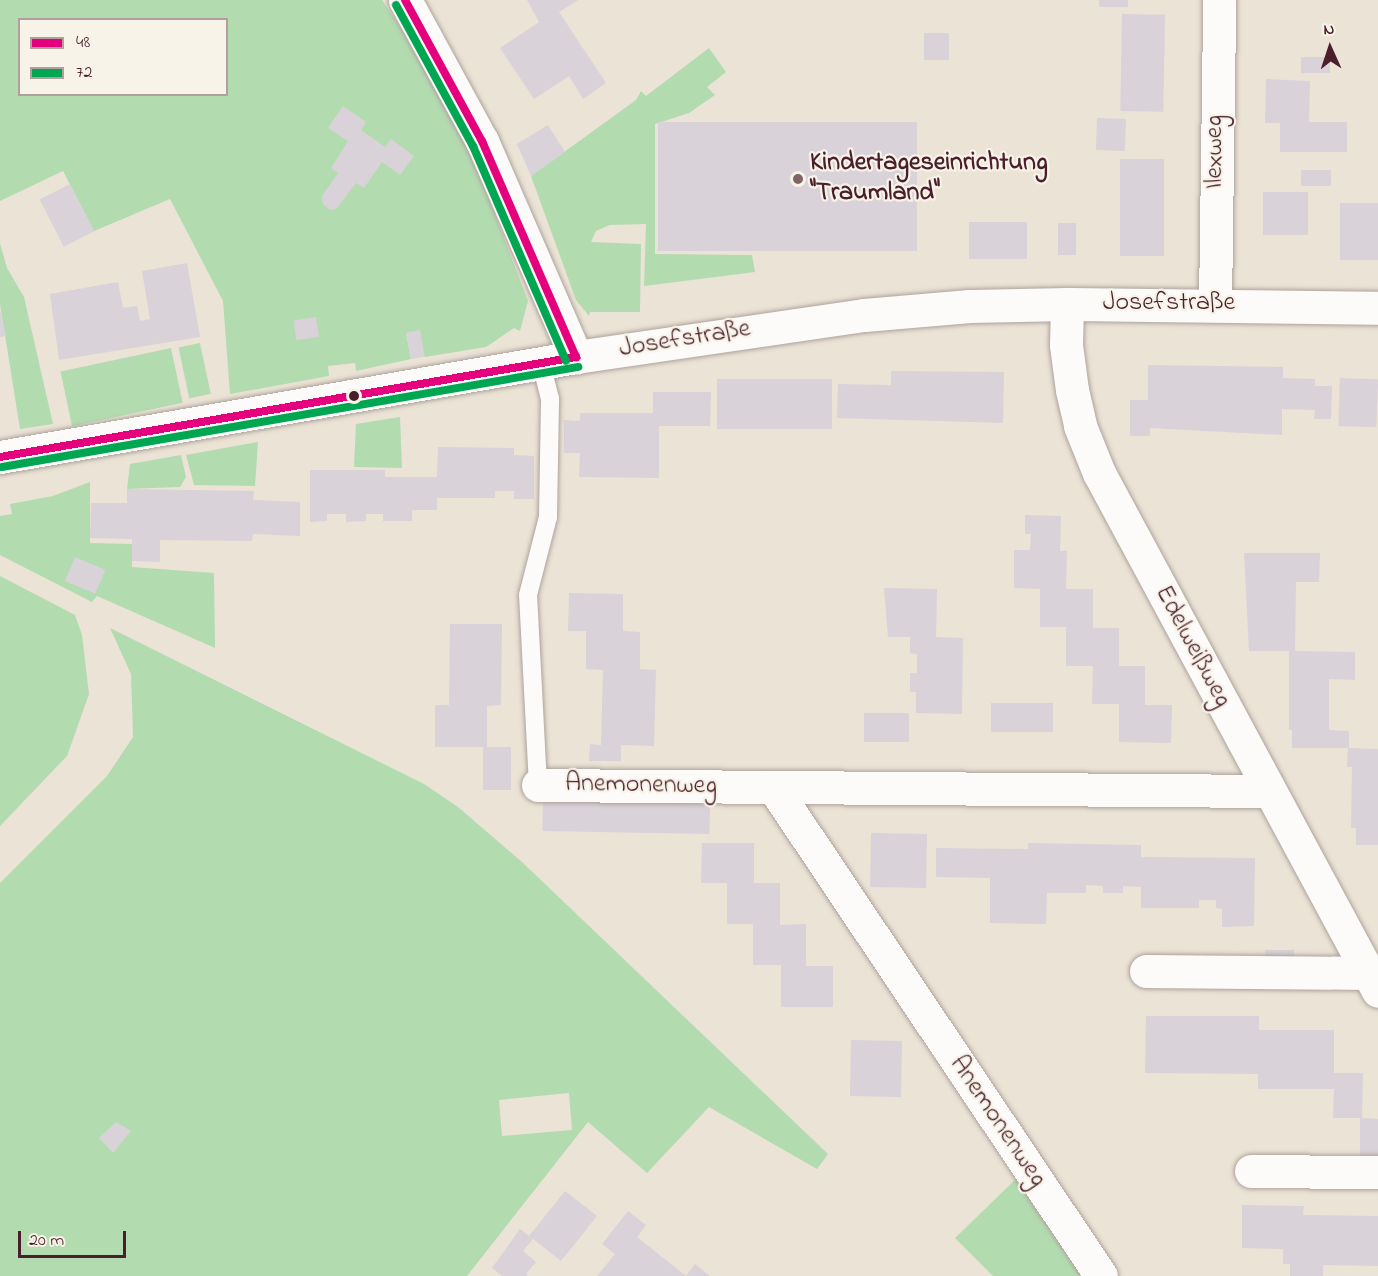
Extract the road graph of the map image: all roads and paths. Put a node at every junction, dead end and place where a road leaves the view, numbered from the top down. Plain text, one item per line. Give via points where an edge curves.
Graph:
1 (405, 0) edge
2 (1219, 0) edge
3 (1067, 304) junction
4 (1215, 304) junction
5 (1378, 308) edge
6 (576, 357) junction
7 (541, 364) junction
8 (0, 457) edge
9 (538, 785) joint
10 (774, 788) junction
11 (1268, 791) junction
12 (1146, 971) dead end
13 (1373, 982) edge
14 (1251, 1171) dead end
15 (1378, 1172) edge
16 (1101, 1276) edge

1 - 6 street via 482,141
2 - 4 street, Ilexweg
3 - 4 street, Josefstraße
3 - 6 street, Josefstraße via 970,306 864,315
3 - 11 street, Edelweißweg via 1066,345 1080,426 1099,472
4 - 5 street, Josefstraße
6 - 7 street, Josefstraße
7 - 8 street, Josefstraße
7 - 9 lane, Anemonenweg via 550,399 548,517 528,595
9 - 10 street, Anemonenweg
10 - 11 street, Anemonenweg
10 - 16 street, Anemonenweg
11 - 13 street, Edelweißweg
12 - 13 street, Edelweißweg
14 - 15 street

